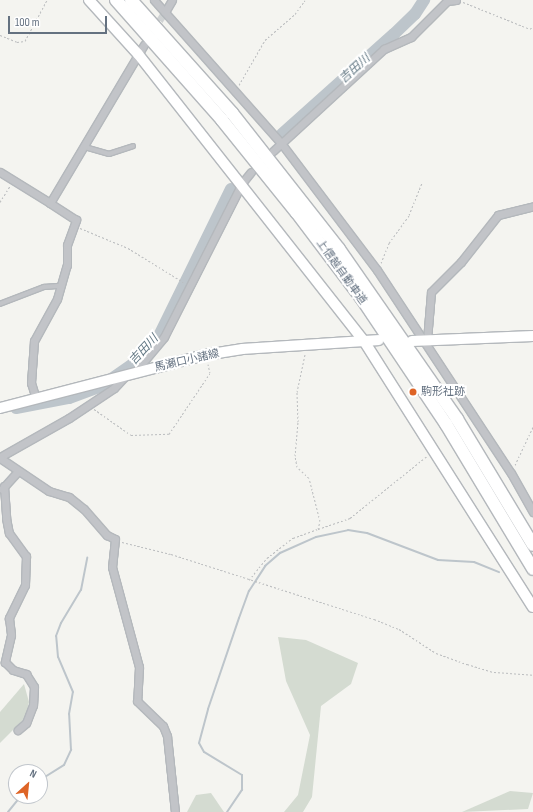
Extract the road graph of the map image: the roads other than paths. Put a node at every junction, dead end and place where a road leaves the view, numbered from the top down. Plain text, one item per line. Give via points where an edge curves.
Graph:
1 (89, 0) edge
2 (116, 0) edge
3 (131, 0) edge
4 (154, 0) edge
5 (172, 0) edge
6 (456, 0) edge
7 (165, 12) junction
8 (144, 45) dead end
9 (138, 54) junction
10 (281, 143) junction
11 (133, 146) dead end
12 (85, 147) junction
13 (272, 150) dead end
14 (0, 172) edge
15 (251, 172) dead end
16 (242, 183) junction
17 (50, 203) junction
18 (533, 206) edge
19 (60, 286) junction
20 (0, 304) edge
21 (533, 336) edge
22 (364, 340) junction
23 (379, 340) dead end
24 (425, 340) junction
25 (412, 341) dead end
26 (130, 375) junction
27 (36, 399) junction
28 (0, 408) edge
29 (0, 457) edge
30 (18, 471) junction
31 (2, 489) edge
32 (533, 512) edge
33 (533, 545) edge
34 (533, 569) edge
35 (532, 603) edge
36 (18, 730) dead end
37 (175, 812) edge

1 - 9 street
2 - 34 highway, 上信越自動車道 via 241,144 362,299 450,430
3 - 33 highway, 上信越自動車道 via 236,119 339,249 457,419
4 - 7 street
5 - 7 street
6 - 10 street via 448,1 411,37 384,49
7 - 10 street
8 - 9 street
9 - 12 street
9 - 16 street
10 - 13 street
10 - 24 street via 377,270
11 - 12 lane via 109,154
12 - 17 street
14 - 17 street
15 - 16 street
16 - 22 street
16 - 26 street via 164,337
17 - 19 street via 76,220 67,245 67,265
18 - 24 street via 498,215 466,256 431,292
19 - 20 lane via 44,287
19 - 27 street via 34,341 31,354 31,383
21 - 24 street
22 - 23 street, 馬瀬口小諸線
22 - 26 street, 馬瀬口小諸線 via 206,355
22 - 35 street
24 - 25 street
24 - 32 street via 511,473
26 - 27 street, 馬瀬口小諸線
26 - 29 street via 89,405
27 - 28 street, 馬瀬口小諸線
29 - 30 street
30 - 31 street
30 - 37 street via 49,491 69,497 114,539 112,567 139,667 137,701 163,726 167,736
31 - 36 street via 9,533 26,556 25,585 9,618 11,635 5,662 13,670 26,674 34,687 33,705 26,723

